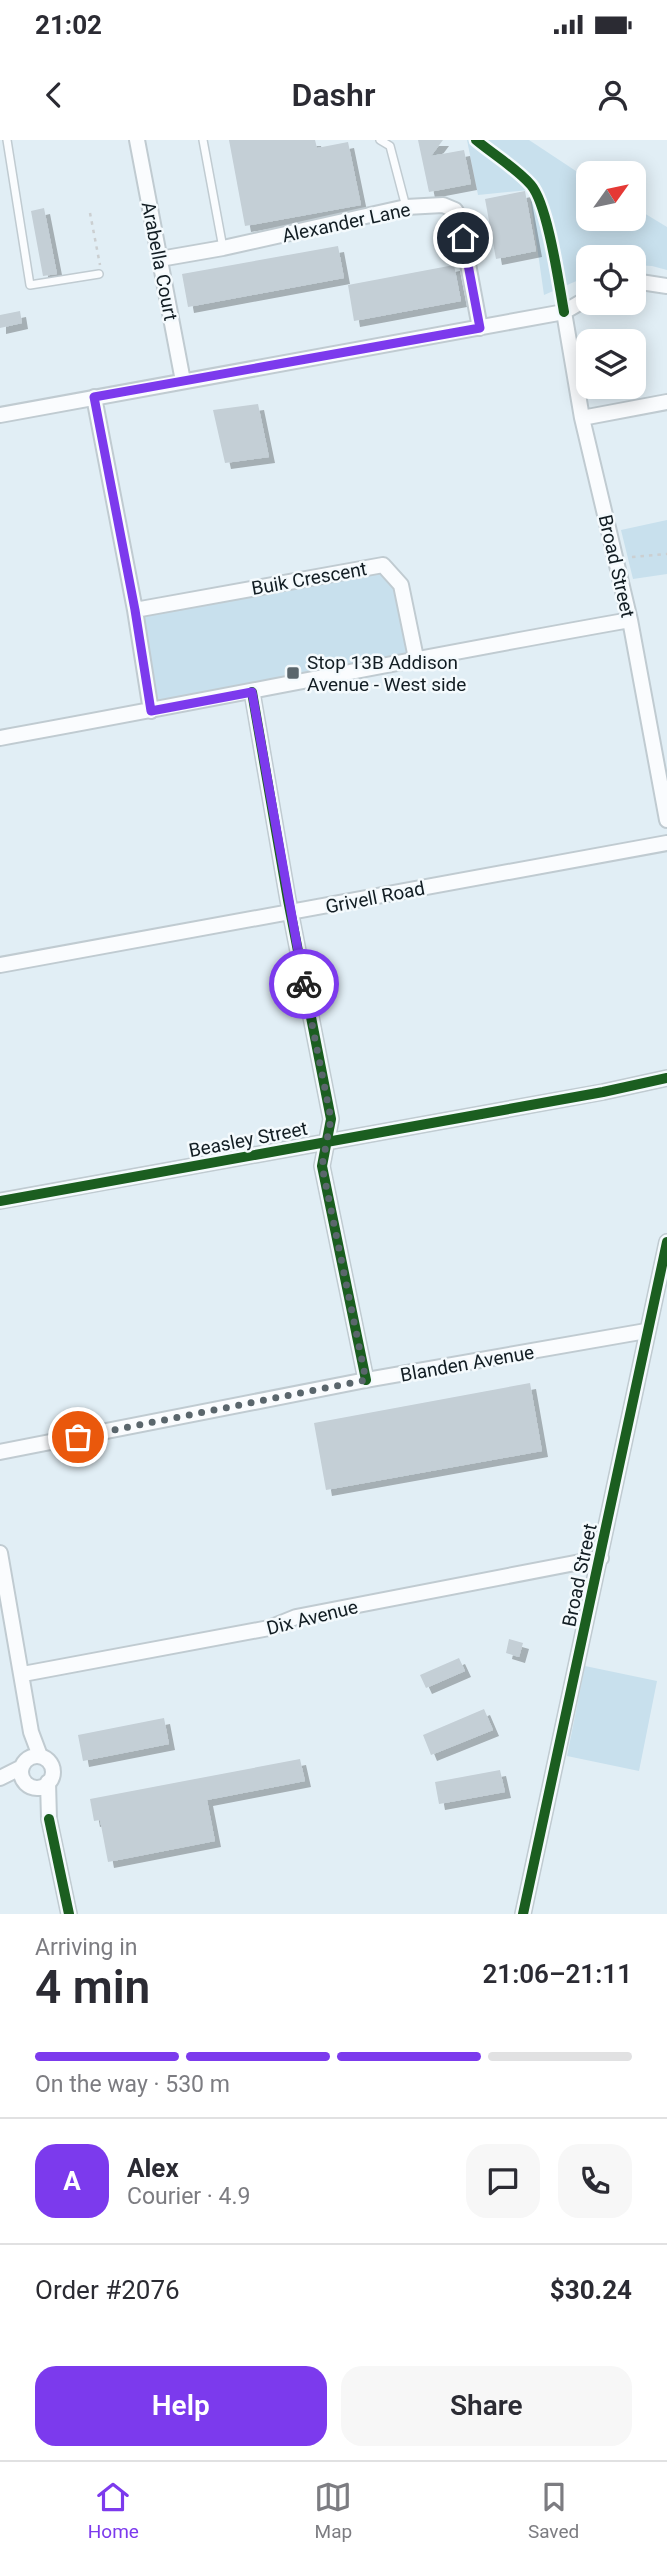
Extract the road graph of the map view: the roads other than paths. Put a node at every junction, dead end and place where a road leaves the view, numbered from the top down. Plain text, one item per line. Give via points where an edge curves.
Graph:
1 (7, 140) edge
2 (138, 140) edge
3 (203, 140) edge
4 (380, 140) edge
5 (406, 207) junction
6 (223, 248) junction
7 (160, 259) junction
8 (100, 270) road end
9 (646, 283) edge
10 (667, 286) edge
11 (576, 305) edge
12 (564, 312) junction
13 (480, 328) junction
14 (183, 381) junction
15 (94, 397) junction
16 (667, 402) edge
17 (0, 415) edge
18 (582, 418) junction
19 (135, 610) junction
20 (630, 620) junction
21 (416, 658) junction
22 (252, 692) junction
23 (151, 711) junction
24 (0, 738) edge
25 (667, 820) edge
26 (667, 843) edge
27 (290, 913) junction
28 (0, 965) edge
29 (667, 1078) edge
30 (326, 1142) junction
31 (0, 1201) edge
32 (667, 1242) edge
33 (646, 1331) junction
34 (366, 1380) junction
35 (0, 1452) edge
36 (0, 1553) edge
37 (601, 1558) junction
38 (23, 1675) junction
39 (30, 1760) junction
40 (0, 1781) edge
41 (48, 1782) junction
42 (27, 1784) junction
43 (49, 1819) junction
44 (69, 1914) edge
45 (523, 1914) edge

1 - 8 lane via 30,285
2 - 7 street, Arabella Court
3 - 6 lane
4 - 5 lane via 390,146
5 - 6 street, Alexander Lane
5 - 13 street, Alexander Lane via 443,205 459,216
6 - 7 street, Alexander Lane
7 - 14 street, Arabella Court
9 - 10 street
11 - 12 street
12 - 13 street
12 - 18 street, Broad Street
13 - 14 street
14 - 15 street
15 - 17 street
15 - 19 street
16 - 18 street
18 - 20 street, Broad Street
19 - 21 street, Buik Crescent via 383,565 401,585
19 - 23 street
20 - 21 street
20 - 25 street, Broad Street
21 - 22 street
22 - 23 street
22 - 27 street
23 - 24 street
26 - 27 street, Grivell Road
27 - 28 street, Grivell Road
27 - 30 street via 331,1119
29 - 30 street, Beasley Street
30 - 31 street, Beasley Street
30 - 34 street via 322,1166
32 - 33 street, Broad Street
33 - 34 street, Blanden Avenue
33 - 37 street, Broad Street
34 - 35 street, Blanden Avenue
36 - 38 street
37 - 38 street, Dix Avenue
37 - 45 street, Broad Street
38 - 39 street
39 - 40 street
39 - 41 street via 50,1763 53,1770
39 - 42 street via 21,1774
40 - 42 street
41 - 42 street via 40,1787
41 - 43 street
42 - 43 street
43 - 44 street

